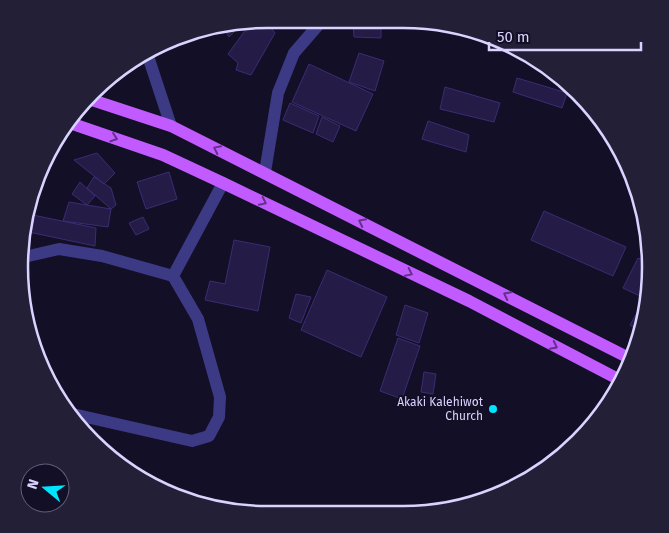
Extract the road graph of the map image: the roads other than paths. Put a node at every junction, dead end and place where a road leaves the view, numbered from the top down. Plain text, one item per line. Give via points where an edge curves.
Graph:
1 (316, 28) edge
2 (149, 59) edge
3 (95, 101) edge
4 (75, 125) edge
5 (171, 126) junction
6 (265, 172) junction
7 (223, 183) junction
8 (28, 256) edge
9 (173, 276) junction
10 (624, 356) edge
11 (614, 377) edge
12 (80, 416) edge

1 - 6 street via 294,53 278,94
2 - 5 street
3 - 5 main road
4 -> 7 main road via 163,155
6 -> 5 main road
10 -> 6 main road
7 - 9 street
7 -> 11 main road via 469,302
8 - 9 street via 59,249 102,256
9 - 12 street via 198,319 220,397 219,417 209,436 192,441

